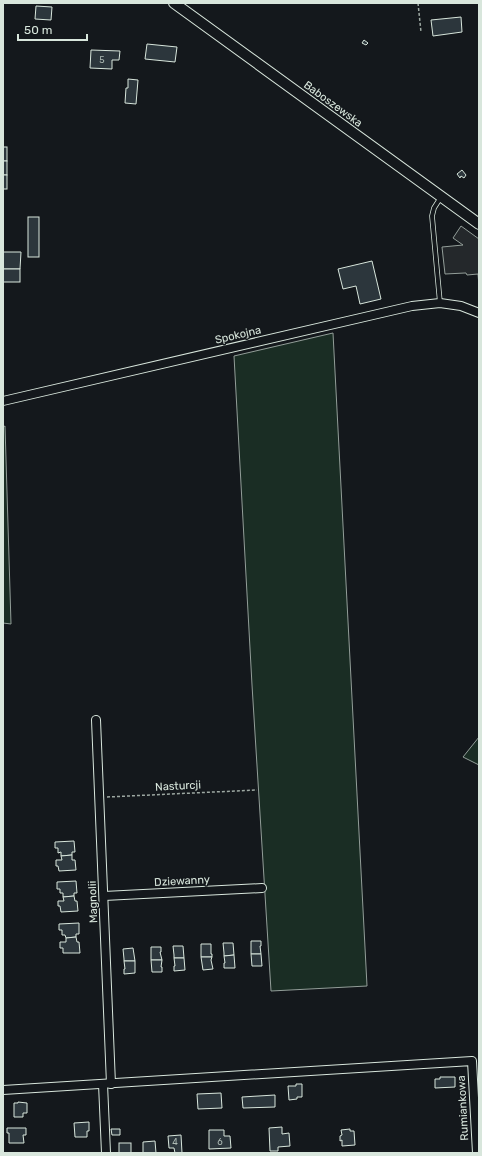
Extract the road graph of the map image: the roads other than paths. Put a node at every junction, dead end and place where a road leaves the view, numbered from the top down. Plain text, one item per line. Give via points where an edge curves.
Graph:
1 (174, 3) edge
2 (441, 196) junction
3 (479, 224) edge
4 (440, 303) junction
5 (479, 312) edge
6 (3, 401) edge
7 (96, 720) dead end
8 (262, 888) dead end
9 (104, 896) junction
10 (103, 1084) junction
11 (112, 1084) junction
12 (3, 1090) edge
13 (106, 1153) edge
14 (477, 1153) edge

1 - 2 street, Baboszewska
2 - 3 street, Baboszewska
2 - 4 lane via 432,216
4 - 5 street, Spokojna
4 - 6 street, Spokojna via 412,306
7 - 9 street, Magnolii
8 - 9 street, Dziewanny
9 - 11 street, Magnolii
10 - 11 street
10 - 12 street
10 - 13 street
11 - 14 street, Rumiankowa via 472,1061

